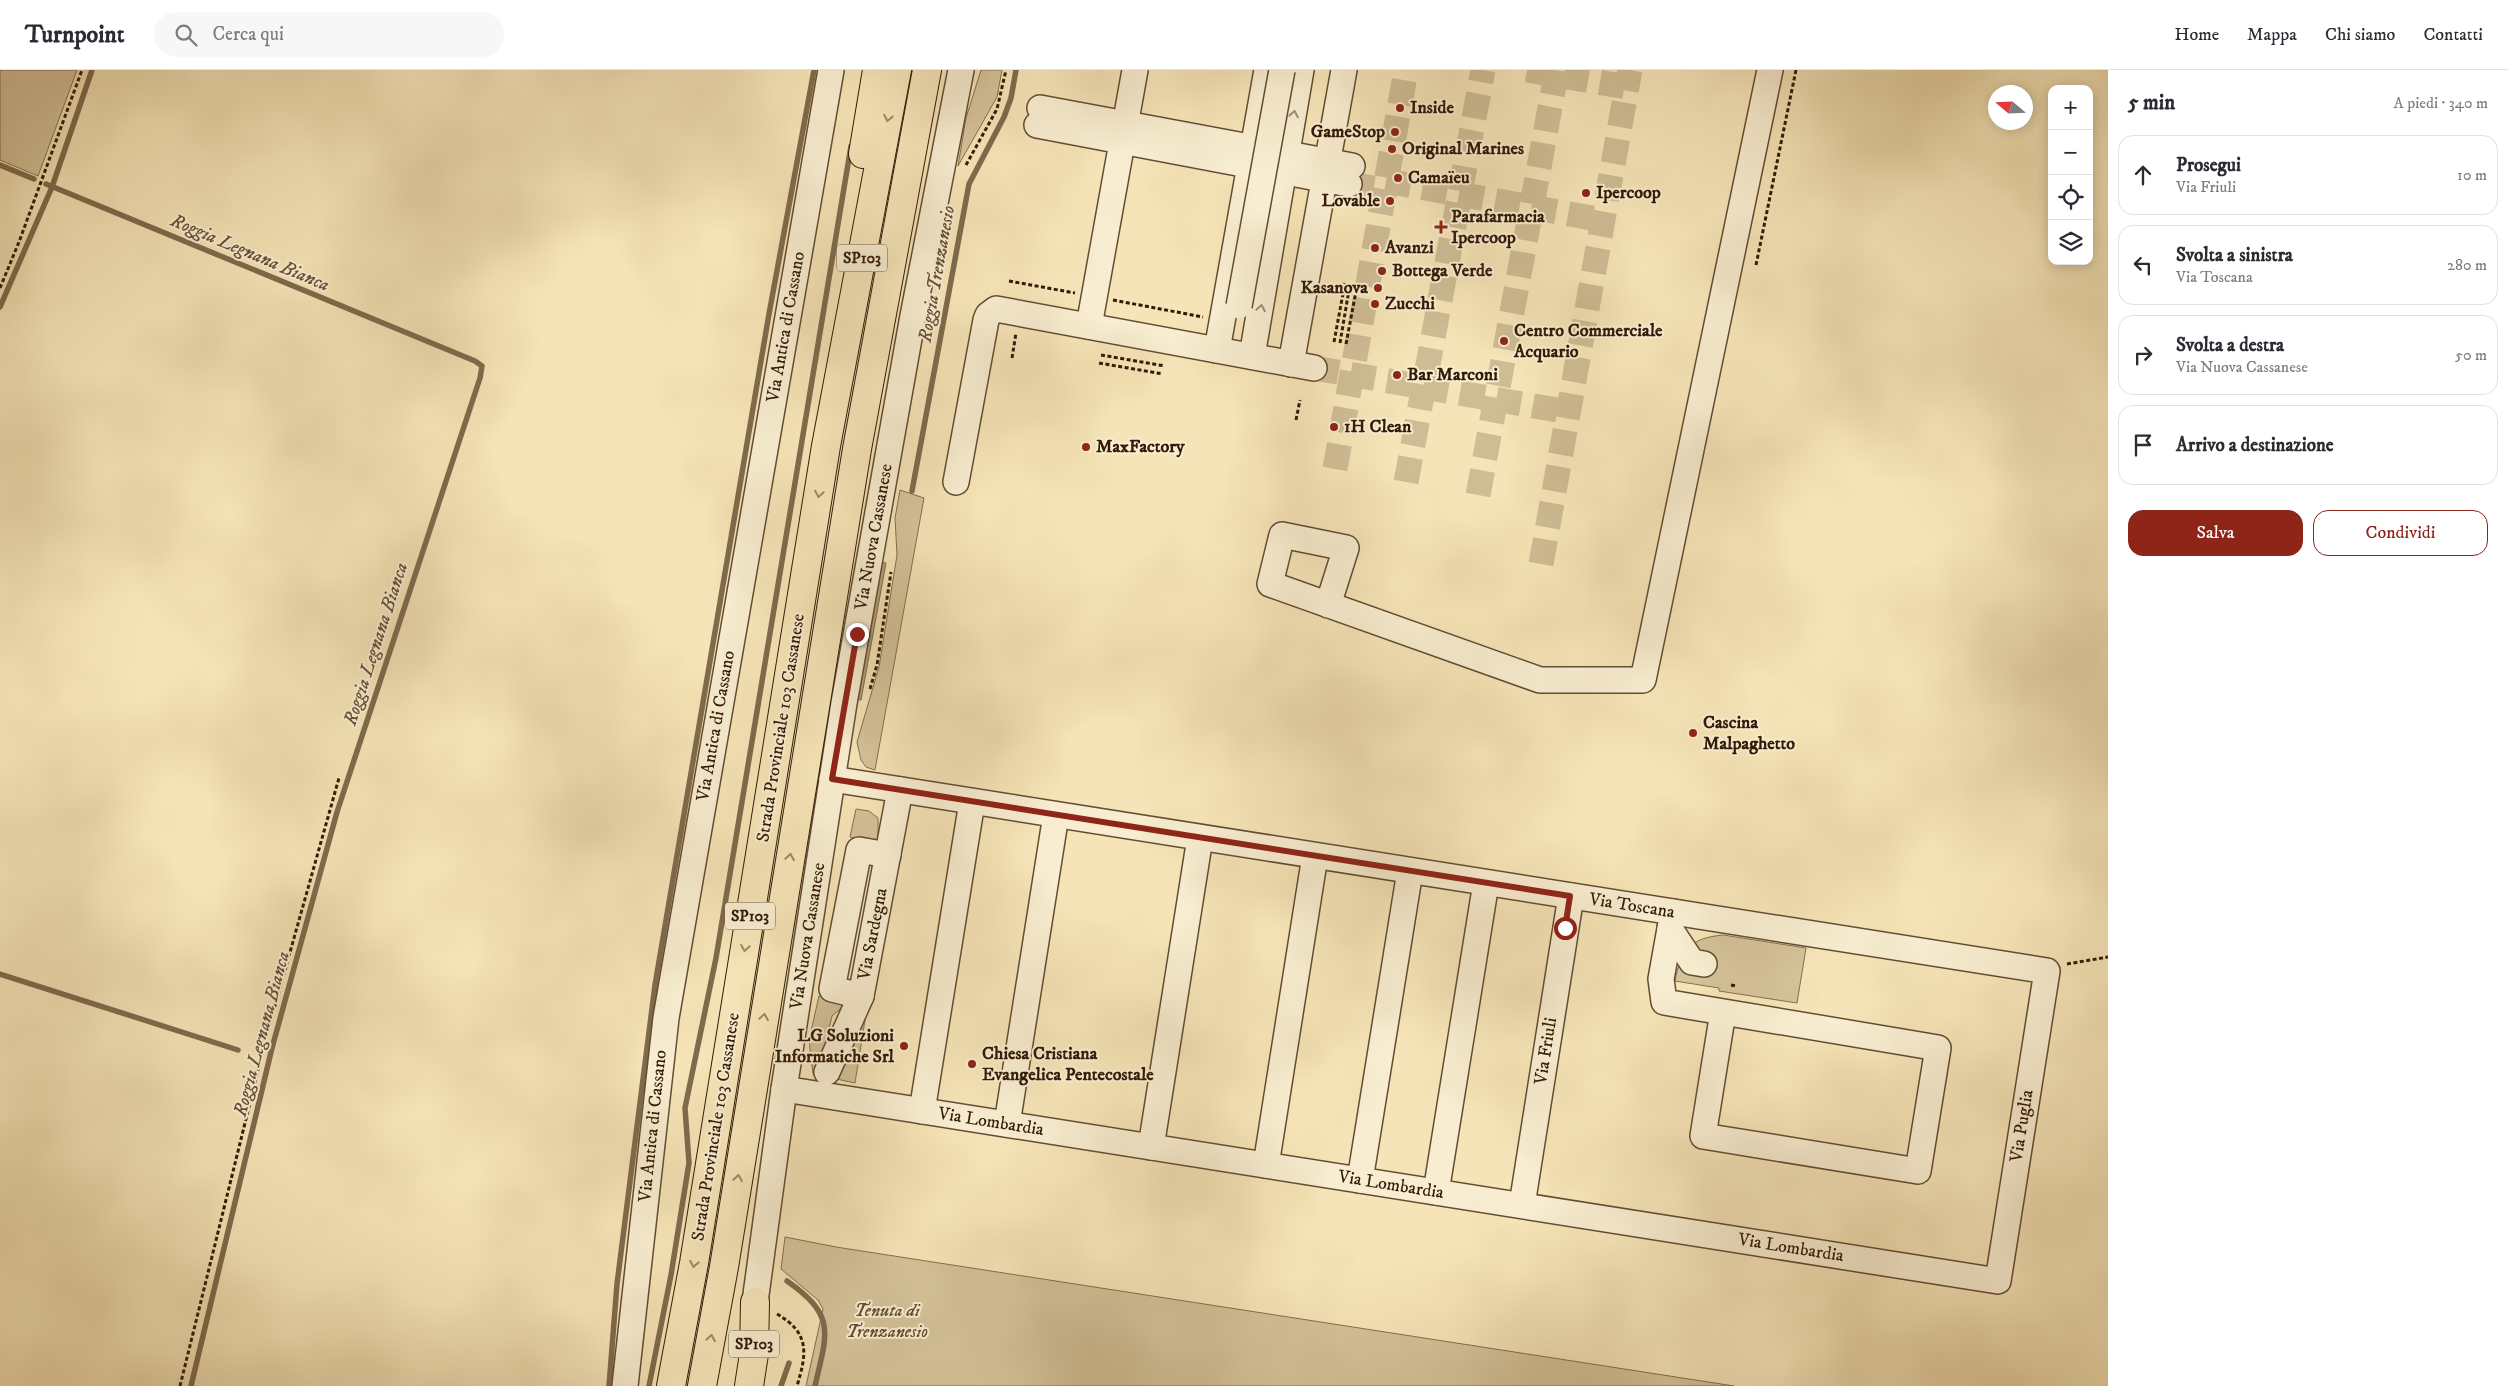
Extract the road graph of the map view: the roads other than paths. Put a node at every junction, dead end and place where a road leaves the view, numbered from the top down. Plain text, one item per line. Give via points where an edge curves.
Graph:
1 (831, 70) edge
2 (877, 70) edge
3 (896, 70) edge
4 (928, 70) edge
5 (961, 70) edge
6 (974, 70) edge
7 (1135, 70) edge
8 (1267, 70) edge
9 (1282, 70) edge
10 (1301, 70) edge
11 (1344, 70) edge
12 (1770, 70) edge
13 (1039, 117) dead end
14 (950, 129) junction
15 (1124, 133) junction
16 (1251, 157) junction
17 (1285, 163) junction
18 (1326, 171) junction
19 (1350, 175) tunnel mouth
20 (1230, 313) junction
21 (1089, 326) junction
22 (1231, 357) junction
23 (826, 446) junction
24 (956, 482) dead end
25 (1328, 605) dead end
26 (832, 779) junction
27 (900, 790) junction
28 (972, 802) junction
29 (1056, 815) junction
30 (1200, 838) junction
31 (1315, 856) junction
32 (1410, 871) junction
33 (1486, 883) junction
34 (1570, 896) junction
35 (1672, 920) junction
36 (1704, 964) dead end
37 (2047, 971) joint
38 (1723, 1012) junction
39 (827, 1072) dead end
40 (784, 1089) junction
41 (922, 1111) junction
42 (1007, 1124) junction
43 (1151, 1147) junction
44 (1266, 1165) junction
45 (1360, 1180) junction
46 (1436, 1192) junction
47 (1522, 1206) junction
48 (1998, 1280) joint
49 (755, 1302) joint
50 (625, 1386) edge
51 (671, 1386) edge
52 (702, 1386) edge
53 (748, 1386) edge

1 - 50 street, Via Antica di Cassano via 666,1018
2 - 23 highway, SP103 via 868,115
3 -> 23 highway, Strada Provinciale 103 Cassanese / SP103
52 -> 4 highway, Strada Provinciale 103 Cassanese / SP103 via 857,450
5 - 14 street, Via Nuova Cassanese
6 - 14 street
7 - 15 street
8 - 16 street
9 - 20 street, bridge
17 -> 10 street
11 - 18 street
12 - 25 street via 1643,680 1540,680
13 - 15 street
14 - 26 street, Via Nuova Cassanese / SP103
15 - 16 street
15 - 21 street
16 - 17 street
16 - 20 street
17 - 18 street
22 -> 17 street
18 - 19 street
18 - 22 street via 1303,366
20 - 22 street
21 - 22 street
21 - 24 street via 996,309 988,315
23 -> 51 highway, Strada Provinciale 103 Cassanese / SP103 via 694,1263
26 - 27 street, Via Toscana
26 - 40 street, Via Nuova Cassanese / SP103
27 - 28 street, Via Toscana
27 - 39 street, Via Sardegna via 861,996
28 - 29 street, Via Toscana
28 - 41 street
29 - 30 street, Via Toscana
29 - 42 street
30 - 31 street, Via Toscana
30 - 43 street
31 - 32 street, Via Toscana
31 - 44 street
32 - 33 street, Via Toscana
32 - 45 street
33 - 34 street, Via Toscana
33 - 46 street
34 - 35 street, Via Toscana
34 - 47 street, Via Friuli
35 - 36 street via 1692,962
35 - 37 street, Via Toscana
35 - 38 street via 1661,979 1664,1002
37 - 48 street, Via Puglia
38 - 38 street via 1938,1048 1918,1171 1703,1136
40 - 41 street, Via Lombardia
40 - 49 street, Via Nuova Cassanese / SP103
41 - 42 street, Via Lombardia
42 - 43 street, Via Lombardia
43 - 44 street, Via Lombardia
44 - 45 street, Via Lombardia
45 - 46 street, Via Lombardia
46 - 47 street, Via Lombardia
47 - 48 street, Via Lombardia
49 - 53 highway, SP103 via 754,1354

